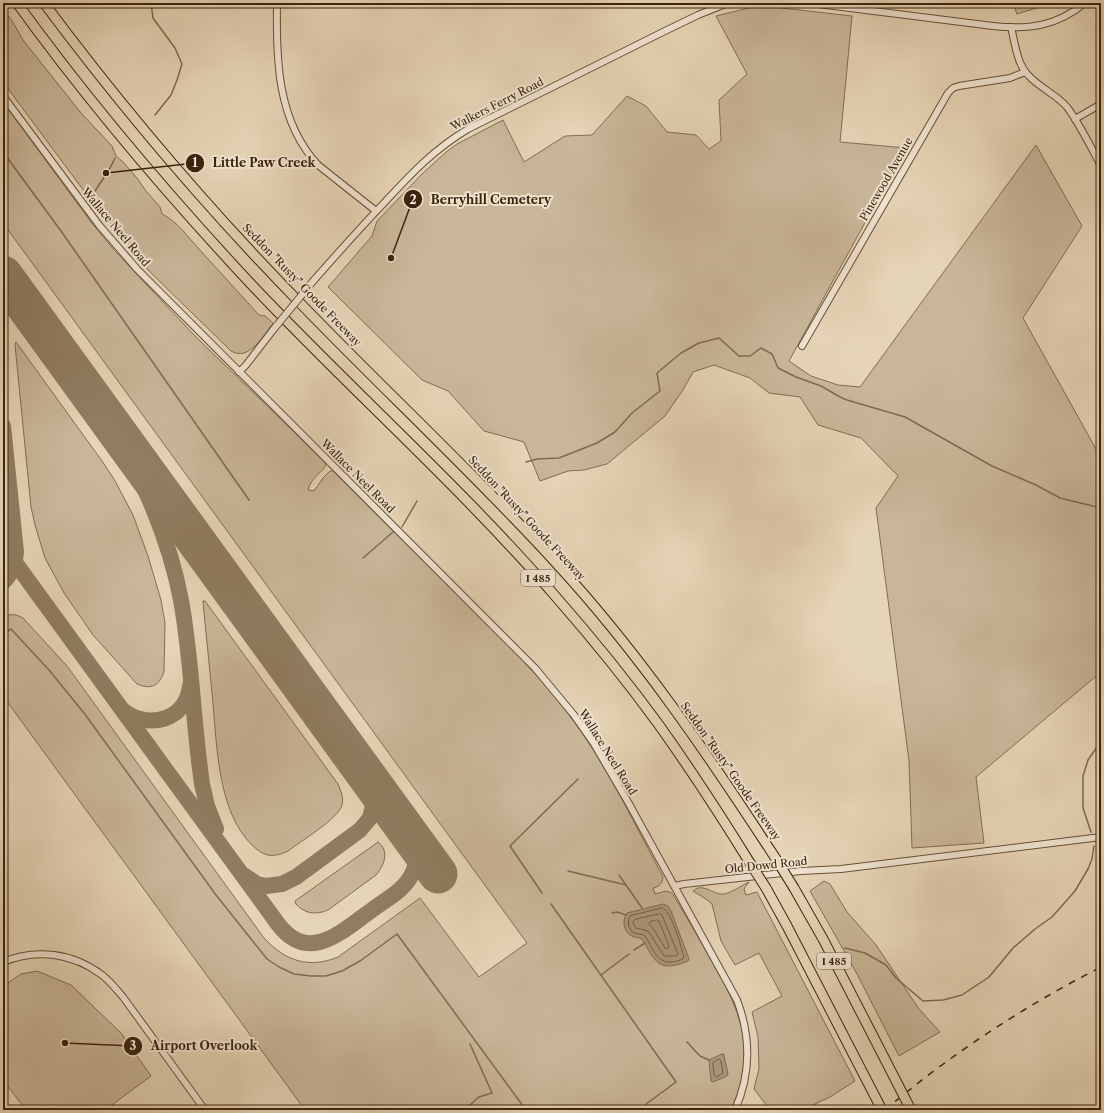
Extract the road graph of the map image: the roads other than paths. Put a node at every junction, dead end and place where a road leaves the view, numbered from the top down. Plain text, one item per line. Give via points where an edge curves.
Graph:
1 (17, 3) edge
2 (44, 3) edge
3 (277, 3) edge
4 (728, 3) edge
5 (810, 3) edge
6 (1085, 3) edge
7 (1011, 27) junction
8 (1025, 72) junction
9 (3, 96) edge
10 (1101, 104) edge
11 (1075, 119) junction
12 (1101, 166) edge
13 (376, 211) junction
14 (802, 346) dead end
15 (239, 372) junction
16 (1101, 836) edge
17 (675, 886) junction
18 (3, 962) edge
19 (205, 1110) edge
20 (735, 1110) edge
21 (882, 1110) edge
22 (911, 1110) edge

1 - 21 highway, I 485, bridge via 127,143 206,234 251,284 476,510 556,597 623,679 658,724 766,888
2 - 22 highway, Seddon "Rusty" Goode Freeway / I 485, bridge via 147,134 247,247 504,508 557,564 627,648 726,782 794,888
3 - 13 street via 278,72 285,104 296,131 318,165
4 - 13 street, Walkers Ferry Road via 667,30 450,139 424,161
5 - 7 street
6 - 7 street via 1052,22 1030,27
7 - 8 street
8 - 11 street via 1058,98
8 - 14 street, Pinewood Avenue via 1010,78 959,86 948,93
9 - 15 street, Wallace Neel Road via 118,249
10 - 11 street
11 - 12 street
13 - 15 street, Walkers Ferry Road, bridge via 314,280
15 - 17 street, Wallace Neel Road via 548,682 593,742
16 - 17 street, Old Dowd Road via 841,869 801,871
17 - 20 street via 733,990 744,1018 748,1064 742,1095
18 - 19 street via 39,953 56,955 89,966 102,975 123,997

